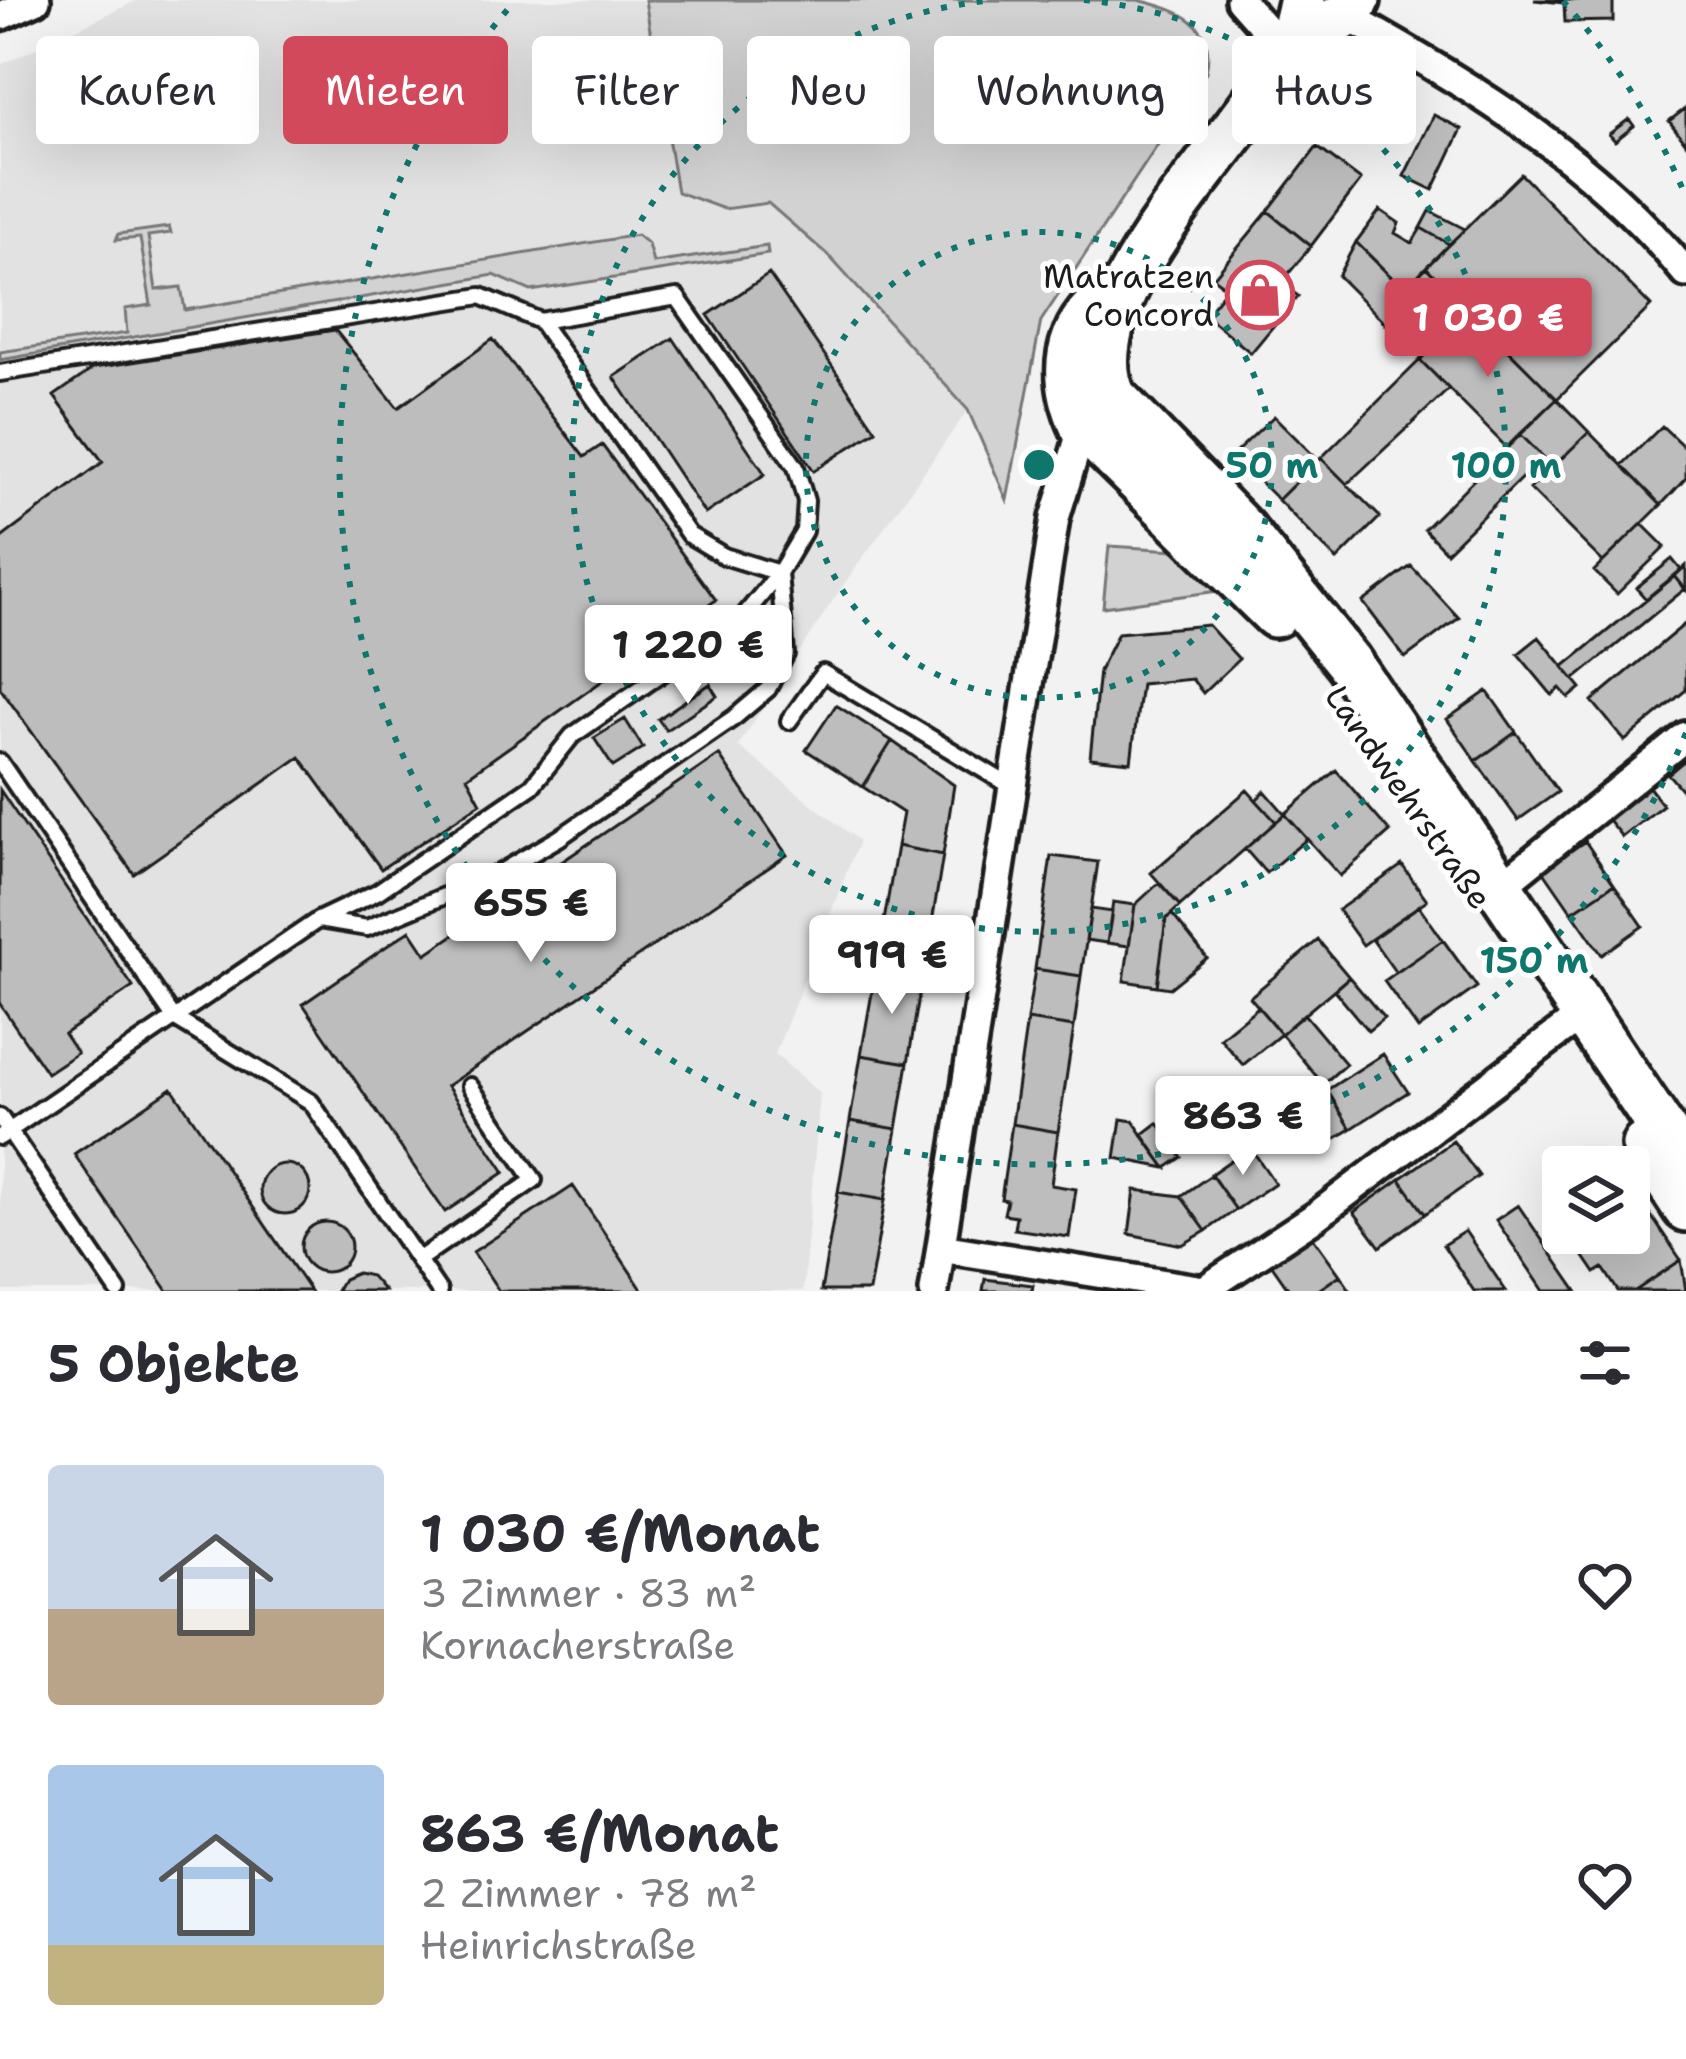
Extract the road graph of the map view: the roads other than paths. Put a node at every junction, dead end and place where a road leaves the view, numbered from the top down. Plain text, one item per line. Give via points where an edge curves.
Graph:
1 (36, 0) edge
2 (1240, 0) edge
3 (1302, 0) edge
4 (1351, 8) edge
5 (0, 16) edge
6 (1271, 36) edge
7 (1291, 36) edge
8 (1311, 36) edge
9 (1232, 131) edge
10 (1686, 274) edge
11 (540, 321) junction
12 (0, 373) edge
13 (1098, 412) junction
14 (778, 573) junction
15 (789, 721) dead end
16 (1686, 736) edge
17 (0, 762) edge
18 (1012, 787) junction
19 (1502, 886) junction
20 (318, 920) junction
21 (174, 1018) junction
22 (1576, 1020) junction
23 (470, 1085) dead end
24 (3, 1128) edge
25 (1686, 1165) edge
26 (1686, 1208) edge
27 (941, 1248) junction
28 (418, 1260) junction
29 (1246, 1280) edge
30 (118, 1291) edge
31 (439, 1291) edge
32 (934, 1291) edge

1 - 5 street
2 - 6 street
3 - 7 main road
4 - 8 main road
4 - 10 street via 1593,175
9 - 13 main road via 1130,279 1089,310 1073,341 1069,396
11 - 12 lane via 481,296
11 - 14 lane via 689,536
11 - 14 lane via 677,297 796,467 804,531
13 - 18 street via 1055,518
13 - 19 main road, Landwehrstraße via 1242,530
13 - 22 main road, Landwehrstraße via 1290,631
14 - 20 lane via 743,617 572,736 532,786 377,892
14 - 20 lane via 786,654 768,689 736,717 496,874 367,928
15 - 18 lane via 824,674
16 - 19 street
17 - 21 lane
18 - 27 street
19 - 22 main road, Landwehrstraße
20 - 21 lane
21 - 24 lane
21 - 28 lane via 311,1102
22 - 25 main road, Landwehrstraße
22 - 26 main road, Landwehrstraße
22 - 29 street
23 - 28 lane via 534,1180
24 - 30 lane
27 - 29 street via 1204,1291
27 - 32 street
28 - 31 lane

